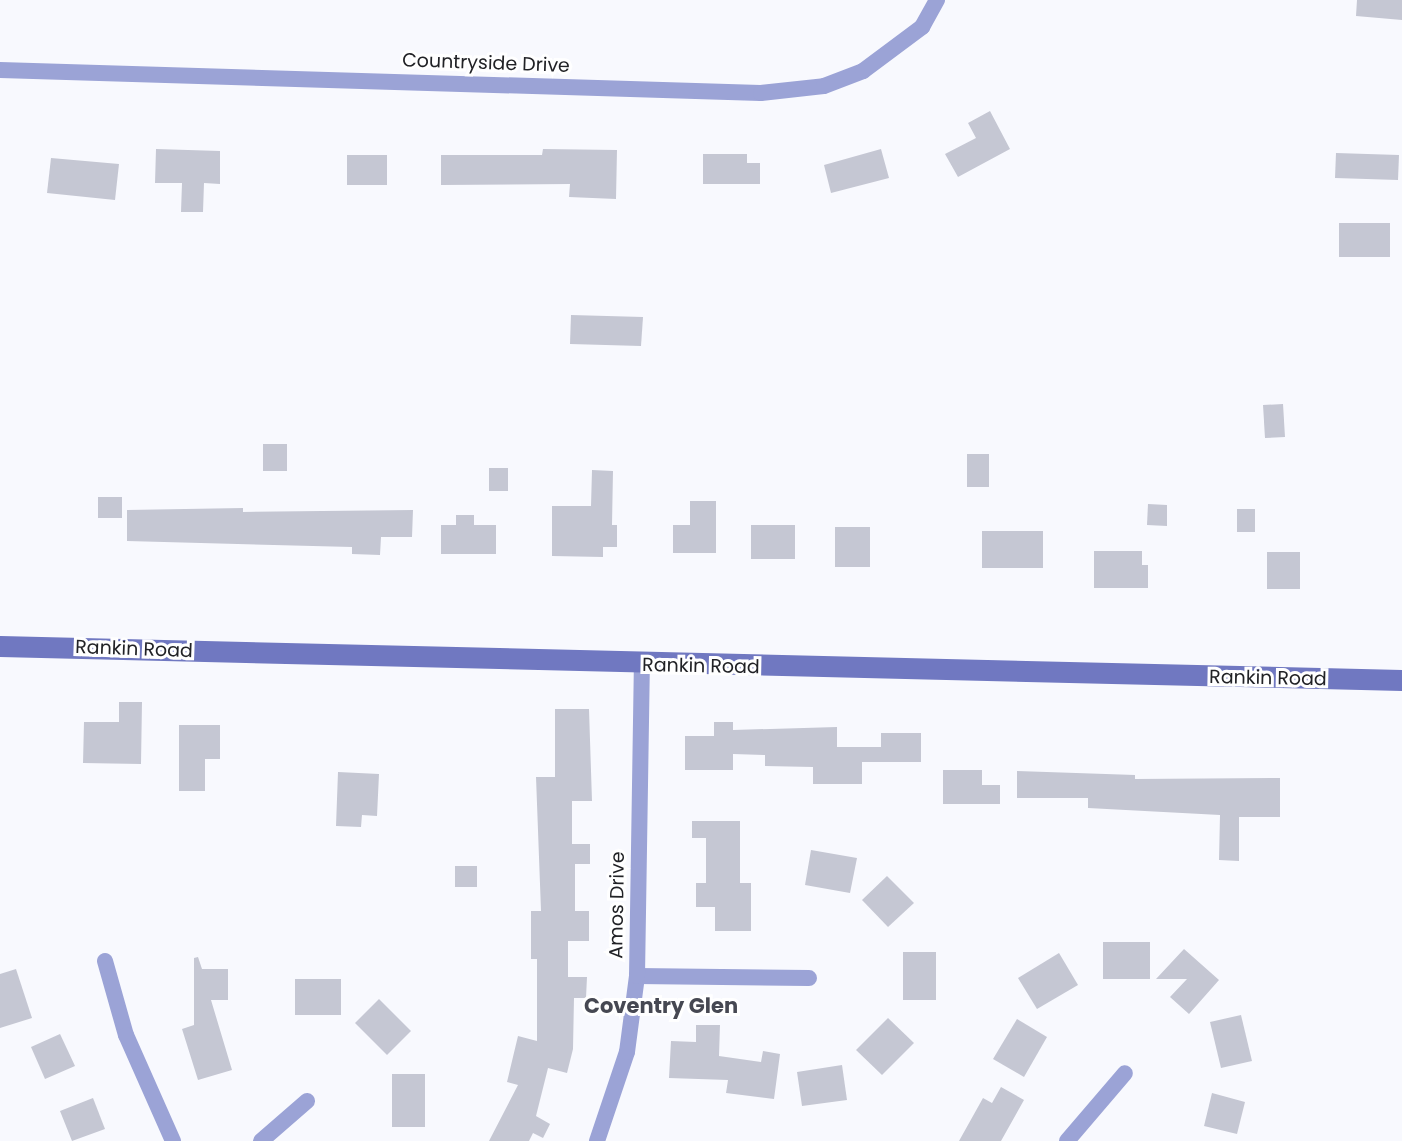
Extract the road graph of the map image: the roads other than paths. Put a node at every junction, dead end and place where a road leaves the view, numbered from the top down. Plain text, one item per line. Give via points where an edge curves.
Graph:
1 (937, 0) edge
2 (0, 71) edge
3 (0, 646) edge
4 (642, 664) junction
5 (1402, 680) edge
6 (105, 961) dead end
7 (637, 976) junction
8 (809, 978) dead end
9 (1125, 1073) dead end
10 (307, 1101) dead end
11 (173, 1141) edge
12 (261, 1141) edge
13 (597, 1141) edge
14 (1067, 1141) edge

1 - 2 street, Countryside Drive via 922,27 863,71 824,86 761,93
3 - 4 street, Rankin Road
4 - 5 street, Rankin Road
4 - 7 street, Amos Drive
6 - 11 street via 126,1035
7 - 8 street
7 - 13 street, Amos Drive via 628,1052
9 - 14 street
10 - 12 street

